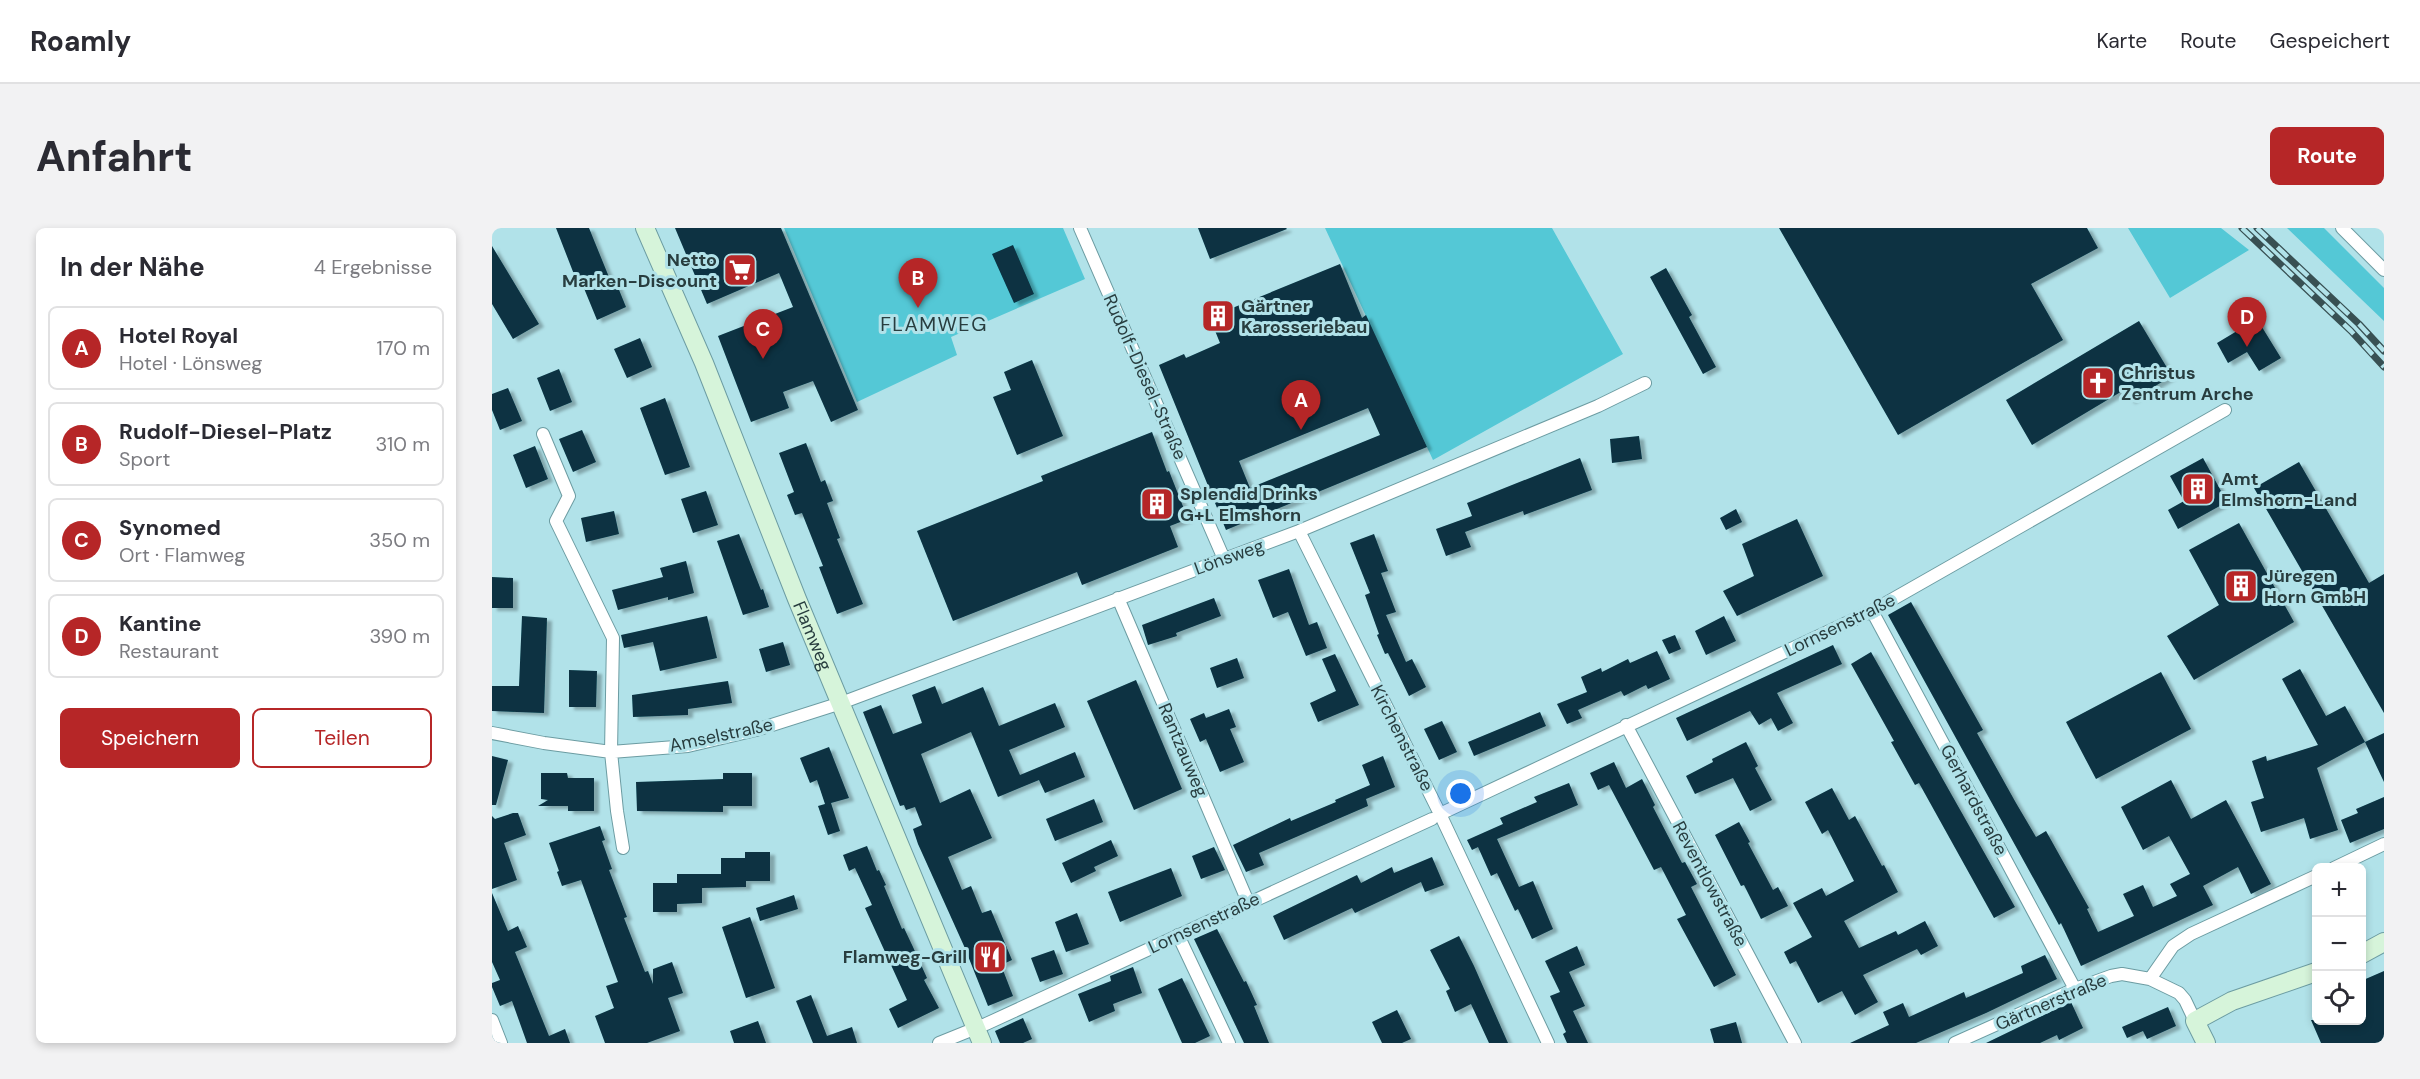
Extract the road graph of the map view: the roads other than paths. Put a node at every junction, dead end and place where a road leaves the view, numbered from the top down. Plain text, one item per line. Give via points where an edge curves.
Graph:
1 (645, 228) edge
2 (1080, 228) edge
3 (2342, 228) edge
4 (2384, 270) edge
5 (1646, 382) dead end
6 (2225, 410) dead end
7 (543, 434) dead end
8 (1299, 531) junction
9 (1224, 559) junction
10 (1118, 598) junction
11 (1872, 611) junction
12 (841, 704) junction
13 (1626, 725) junction
14 (492, 734) edge
15 (611, 752) junction
16 (1436, 816) junction
17 (2384, 844) edge
18 (623, 848) dead end
19 (2343, 863) edge
20 (2312, 878) edge
21 (1248, 902) junction
22 (1178, 935) junction
23 (2384, 942) edge
24 (2366, 951) edge
25 (2312, 973) edge
26 (2150, 979) junction
27 (2075, 989) junction
28 (492, 1020) edge
29 (2195, 1021) junction
30 (978, 1035) edge
31 (501, 1043) edge
32 (939, 1043) edge
33 (1228, 1043) edge
34 (1548, 1043) edge
35 (1795, 1043) edge
36 (1955, 1043) edge
37 (2206, 1043) edge

1 - 12 main road, Flamweg via 704,363
2 - 9 street, Rudolf-Diesel-Straße
3 - 4 street
5 - 8 street, Lönsweg via 1598,406
6 - 11 street, Lornsenstraße
7 - 15 street via 569,496 556,521 613,638
8 - 9 street, Lönsweg
8 - 16 street, Kirchenstraße
9 - 10 street, Lönsweg
10 - 12 street, Lönsweg
10 - 21 street, Rantzauweg
11 - 13 street, Lornsenstraße
11 - 27 street, Gerhardstraße
12 - 15 street, Amselstraße via 688,746
12 - 30 main road, Flamweg
13 - 16 street, Lornsenstraße
13 - 35 street, Reventlowstraße
14 - 15 street, Amselstraße
15 - 18 street
16 - 21 street, Lornsenstraße
16 - 34 street, Kirchenstraße
17 - 19 street
20 - 26 street via 2191,934 2173,946
21 - 22 street, Lornsenstraße
22 - 30 street, Lornsenstraße via 986,1024
22 - 33 street
23 - 24 main road
25 - 29 main road via 2232,1001
26 - 27 street, Gärtnerstraße via 2111,976
26 - 29 street, Gärtnerstraße via 2179,993
27 - 36 street, Gärtnerstraße
28 - 31 street
29 - 37 main road
30 - 32 street, Lornsenstraße

